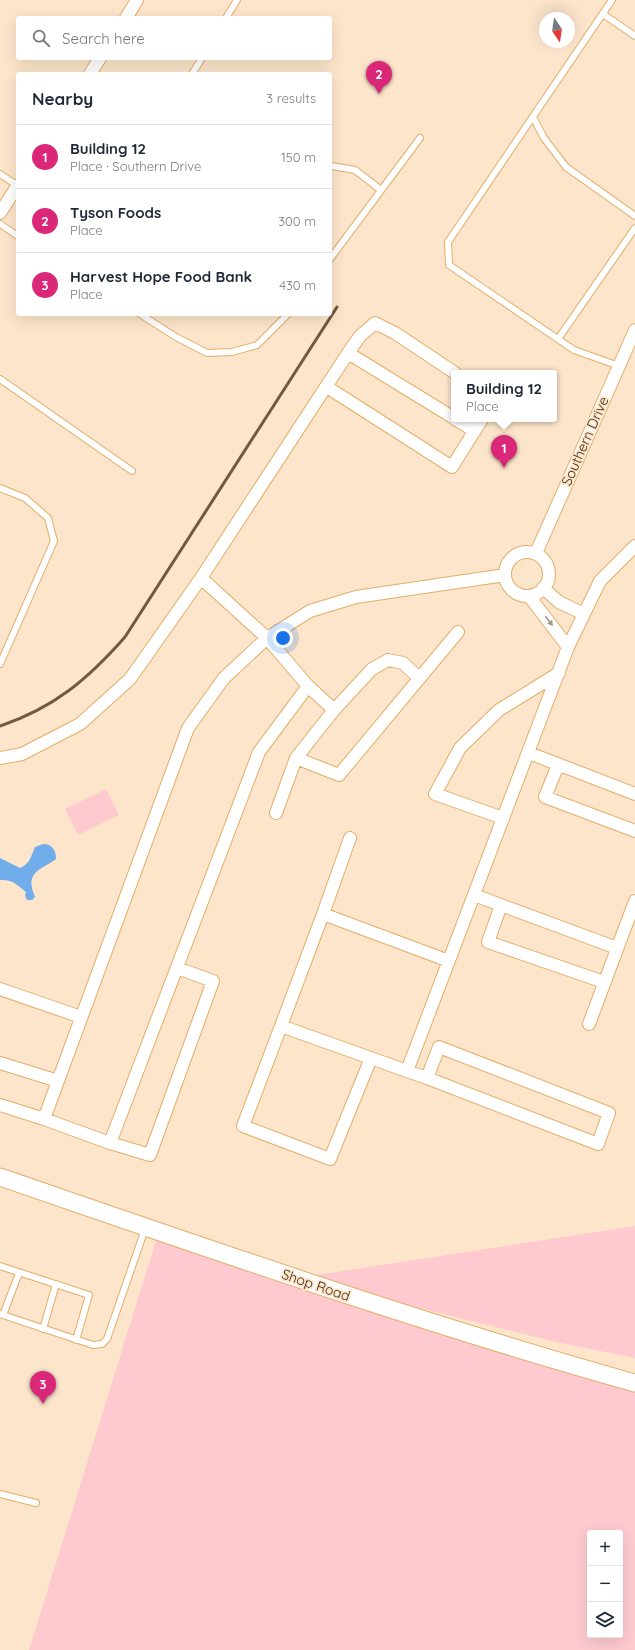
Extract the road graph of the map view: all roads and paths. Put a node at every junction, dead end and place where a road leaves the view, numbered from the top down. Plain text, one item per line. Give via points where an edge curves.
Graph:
1 (137, 0) edge
2 (237, 0) edge
3 (612, 0) edge
4 (602, 14) junction
5 (127, 16) edge
6 (227, 16) edge
7 (635, 36) edge
8 (99, 60) edge
9 (201, 60) edge
10 (91, 72) edge
11 (193, 72) edge
12 (533, 117) junction
13 (420, 138) dead end
14 (332, 167) edge
15 (0, 174) edge
16 (16, 185) edge
17 (16, 189) edge
18 (381, 190) junction
19 (0, 213) edge
20 (635, 216) edge
21 (0, 224) edge
22 (635, 228) edge
23 (16, 235) edge
24 (332, 256) edge
25 (143, 316) edge
26 (286, 316) edge
27 (635, 330) edge
28 (558, 339) junction
29 (348, 353) junction
30 (619, 366) junction
31 (451, 370) edge
32 (0, 379) edge
33 (327, 386) junction
34 (451, 417) edge
35 (460, 422) edge
36 (480, 422) edge
37 (475, 431) junction
38 (132, 471) dead end
39 (0, 488) edge
40 (635, 546) edge
41 (536, 553) junction
42 (505, 575) junction
43 (201, 578) junction
44 (543, 588) junction
45 (529, 596) junction
46 (584, 614) junction
47 (458, 632) dead end
48 (267, 638) junction
49 (568, 647) junction
50 (0, 664) edge
51 (559, 673) junction
52 (420, 678) junction
53 (308, 686) junction
54 (334, 710) junction
55 (529, 753) junction
56 (0, 758) edge
57 (296, 758) junction
58 (558, 765) junction
59 (635, 794) edge
60 (276, 813) dead end
61 (503, 818) junction
62 (635, 832) edge
63 (350, 838) dead end
64 (474, 895) junction
65 (635, 901) edge
66 (501, 905) junction
67 (323, 914) junction
68 (617, 948) junction
69 (449, 961) junction
70 (176, 968) junction
71 (604, 982) junction
72 (0, 989) edge
73 (81, 1017) junction
74 (589, 1024) dead end
75 (281, 1026) junction
76 (371, 1058) junction
77 (0, 1063) edge
78 (407, 1071) junction
79 (427, 1078) junction
80 (58, 1081) junction
81 (0, 1105) edge
82 (44, 1119) junction
83 (110, 1142) junction
84 (0, 1177) edge
85 (146, 1227) junction
86 (0, 1266) edge
87 (19, 1272) junction
88 (56, 1284) junction
89 (2, 1315) edge
90 (43, 1329) junction
91 (76, 1340) junction
92 (635, 1383) edge
93 (0, 1494) edge
94 (36, 1503) dead end

1 - 5 street
2 - 6 lane
3 - 4 lane
4 - 7 lane
4 - 12 lane
8 - 10 street
9 - 11 lane
12 - 20 lane via 544,138 566,167
12 - 28 lane via 448,242 448,265
13 - 18 lane
14 - 18 lane via 355,170
15 - 16 lane
17 - 19 street
18 - 24 lane
21 - 23 lane
22 - 28 lane
25 - 26 lane via 176,337 207,352 232,352 257,345
27 - 30 street, Southern Drive
28 - 30 lane via 574,350
29 - 31 street via 360,336 375,323 395,332
29 - 33 street
29 - 34 street
30 - 41 street, Southern Drive
32 - 38 lane
33 - 37 street via 452,467
33 - 43 street
35 - 37 street
36 - 37 street
39 - 50 lane via 26,498 48,518 54,541
40 - 46 street via 600,581
41 - 42 street via 521,552 514,556 509,561
41 - 44 street via 542,557 550,570 550,577
42 - 45 street via 510,588 516,593
42 - 48 street via 356,596 310,611
43 - 48 street
43 - 56 street via 130,679 80,724 22,754
44 - 45 street
44 - 46 street via 559,602
45 -> 49 street
46 - 49 street
47 - 52 street
48 - 53 street
48 - 73 street via 224,678 188,728
49 - 51 street
51 - 55 street
51 - 61 street via 499,710 460,748 436,794
52 - 54 street via 403,663 388,660 372,669
52 - 57 street via 339,776
53 - 54 street
53 - 70 street via 259,752
54 - 57 street
55 - 58 street
55 - 61 street
57 - 60 street
58 - 59 street
58 - 62 street via 545,797
61 - 64 street
63 - 67 street
64 - 66 street
64 - 69 street
65 - 68 street
66 - 68 street
66 - 71 street via 488,942
67 - 69 street
67 - 75 street
68 - 71 street
69 - 78 street
70 - 83 street
70 - 83 street via 213,981 150,1155
71 - 74 street
72 - 73 street
73 - 80 street
75 - 76 street
75 - 76 street via 243,1126 330,1158
76 - 78 street
77 - 80 street
78 - 79 street
79 - 79 street via 598,1144 609,1113 439,1047
80 - 82 street
81 - 82 street
82 - 83 street
84 - 85 street, Shop Road
85 - 91 lane via 107,1339 102,1344 93,1345
85 - 92 street, Shop Road via 376,1305
86 - 87 lane
87 - 88 lane
87 - 89 lane
88 - 90 lane
88 - 91 lane via 89,1295
89 - 90 lane
90 - 91 lane
93 - 94 lane

